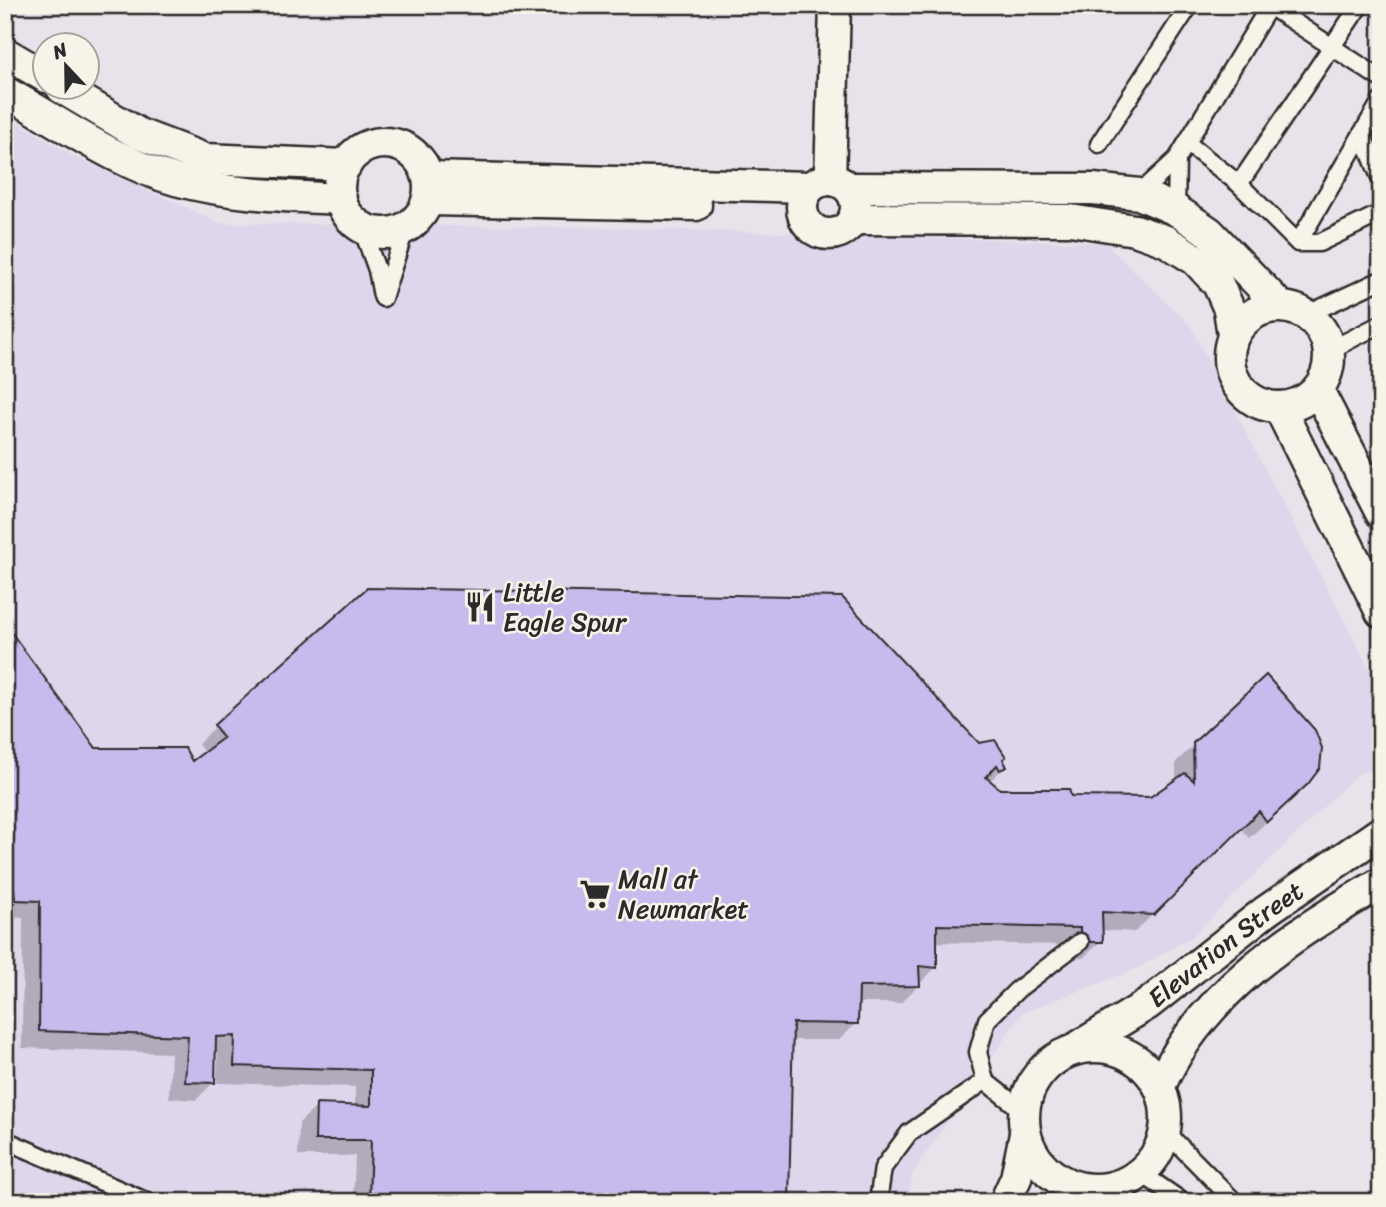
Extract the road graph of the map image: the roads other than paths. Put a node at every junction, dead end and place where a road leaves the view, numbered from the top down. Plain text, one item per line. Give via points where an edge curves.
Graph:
1 (835, 5) edge
2 (1190, 5) edge
3 (1360, 5) edge
4 (1269, 6) edge
5 (1334, 47) junction
6 (5, 53) edge
7 (32, 69) edge
8 (1381, 79) edge
9 (5, 92) edge
10 (1381, 101) edge
11 (85, 102) edge
12 (1362, 133) junction
13 (1187, 143) junction
14 (1099, 144) dead end
15 (1177, 159) junction
16 (346, 165) junction
17 (1381, 180) edge
18 (1239, 184) junction
19 (428, 188) junction
20 (823, 190) junction
21 (1139, 194) junction
22 (341, 199) junction
23 (1176, 210) junction
24 (1381, 213) edge
25 (854, 219) junction
26 (361, 226) junction
27 (406, 227) junction
28 (1298, 243) junction
29 (1381, 280) edge
30 (1294, 310) junction
31 (1381, 324) edge
32 (1233, 335) junction
33 (1330, 350) junction
34 (1318, 390) junction
35 (1279, 407) junction
36 (1381, 513) edge
37 (1381, 612) edge
38 (1381, 832) edge
39 (1381, 883) edge
40 (1080, 942) dead end
41 (1069, 1052) junction
42 (985, 1081) junction
43 (1160, 1086) junction
44 (1024, 1123) junction
45 (1166, 1132) junction
46 (5, 1139) edge
47 (1141, 1174) junction
48 (1078, 1195) edge
49 (148, 1202) edge
50 (878, 1202) edge
51 (1004, 1202) edge
52 (1183, 1202) edge
53 (1235, 1202) edge

1 - 20 street
2 - 14 lane
3 - 5 lane
4 - 5 lane
4 - 13 lane
5 - 8 lane
5 - 18 lane
6 - 7 street
9 - 22 street via 126,159 173,179 224,191
10 - 12 lane
11 - 16 street via 139,134 205,159
12 - 17 lane
12 - 28 lane
13 - 15 lane
13 - 18 lane
15 - 21 lane
15 - 23 lane
16 - 19 street via 373,144 397,145 417,156
16 - 22 street
18 - 28 lane
19 - 20 street
19 - 27 street via 423,211
20 - 21 street via 1093,189
20 - 25 street via 855,198
20 - 25 street via 809,226 828,235 839,233
21 - 23 street
22 - 26 street
23 - 30 street via 1209,232
24 - 28 lane via 1320,243
25 - 32 street via 1070,220 1135,230 1186,254 1218,284
26 - 27 street via 384,233
26 - 27 lane via 383,298
29 - 30 lane
30 - 32 street via 1252,314
30 - 33 street via 1318,324
31 - 33 lane
32 - 35 street via 1229,363 1241,390 1251,399
33 - 34 street via 1328,371
34 - 35 street via 1300,402
34 - 36 street
35 - 37 street
38 - 41 street, Elevation Street via 1266,911 1148,1004
39 - 43 street, Elevation Street via 1280,946 1204,1013
40 - 42 lane via 1017,990 987,1020 978,1052
41 - 43 street, Elevation Street via 1106,1047 1128,1054 1147,1068
41 - 44 street, Elevation Street via 1042,1069 1030,1089
42 - 44 lane
42 - 50 lane via 909,1133 883,1168
43 - 45 street
44 - 48 street via 1032,1153 1045,1170
44 - 51 street, Elevation Street via 1016,1178
45 - 47 street via 1157,1155
45 - 53 lane
46 - 49 lane
47 - 48 street
47 - 52 lane

